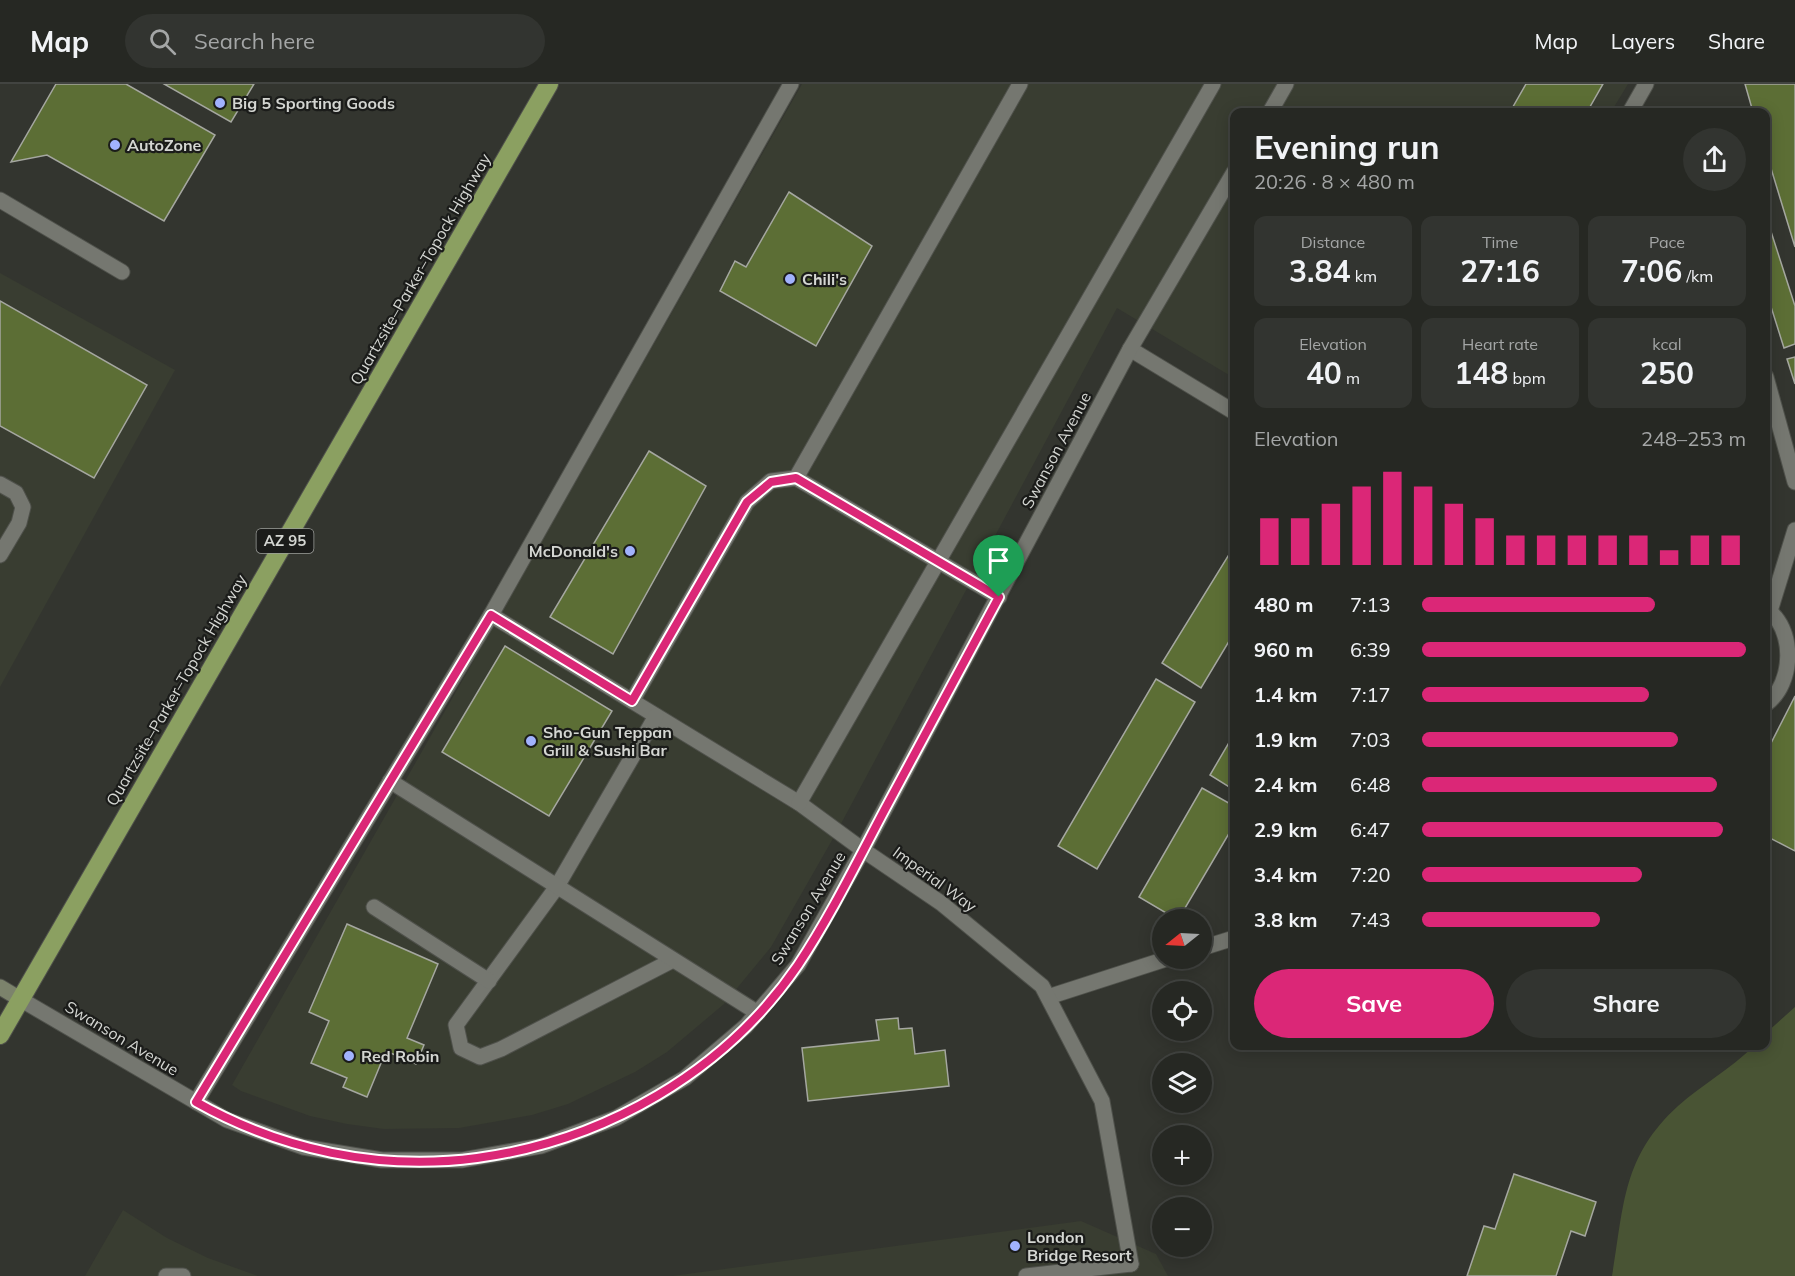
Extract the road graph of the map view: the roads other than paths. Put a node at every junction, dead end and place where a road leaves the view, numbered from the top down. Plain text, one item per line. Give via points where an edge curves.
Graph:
1 (549, 84) edge
2 (791, 84) edge
3 (1020, 84) edge
4 (1213, 84) edge
5 (1286, 84) edge
6 (1646, 84) edge
7 (1272, 108) edge
8 (1632, 108) edge
9 (1230, 179) edge
10 (0, 200) edge
11 (122, 272) dead end
12 (1130, 349) junction
13 (1770, 391) edge
14 (1230, 410) edge
15 (796, 478) junction
16 (1795, 482) edge
17 (0, 484) edge
18 (1795, 530) edge
19 (0, 555) edge
20 (937, 563) junction
21 (999, 597) junction
22 (1770, 604) edge
23 (1770, 612) edge
24 (491, 615) junction
25 (1770, 700) edge
26 (632, 701) junction
27 (656, 716) junction
28 (390, 781) junction
29 (799, 804) junction
30 (863, 850) junction
31 (556, 888) junction
32 (374, 907) dead end
33 (1230, 939) edge
34 (1212, 945) edge
35 (673, 960) junction
36 (1152, 963) edge
37 (489, 981) junction
38 (0, 987) edge
39 (1048, 997) junction
40 (20, 999) junction
41 (758, 1013) junction
42 (0, 1035) edge
43 (196, 1102) junction
44 (166, 1276) edge
45 (183, 1276) edge
46 (1026, 1276) edge

1 - 40 highway, Quartzsite–Parker–Topock Highway / AZ 95
2 - 24 street
3 - 15 street
4 - 20 street
5 - 7 street
6 - 8 street
9 - 12 street, Swanson Avenue
10 - 11 street
12 - 14 street
12 - 21 street, Swanson Avenue
13 - 16 street
15 - 20 street
15 - 26 street via 771,482 747,502
17 - 19 street via 16,494 23,507 19,523
18 - 22 street
20 - 21 street
20 - 29 street
21 - 30 street, Swanson Avenue
23 - 25 street via 1785,626 1792,646 1792,668 1783,688
24 - 26 street, Imperial Way
24 - 28 street
26 - 27 street, Imperial Way
27 - 29 street, Imperial Way
27 - 31 street
28 - 31 street
28 - 43 street
29 - 30 street, Imperial Way
30 - 39 street, Imperial Way via 941,903 1042,986
30 - 41 street, Swanson Avenue via 798,964
31 - 35 street
31 - 37 street
32 - 37 street
33 - 34 street
35 - 37 street via 480,1057 461,1048 456,1025
35 - 41 street
36 - 39 street
38 - 40 main road, Swanson Avenue
39 - 46 street, Imperial Way via 1102,1101 1131,1264
40 - 42 highway, Quartzsite–Parker–Topock Highway / AZ 95
40 - 43 street, Swanson Avenue
41 - 43 street, Swanson Avenue via 717,1053 651,1100 579,1134 501,1155 422,1162 342,1155 264,1134 227,1120
44 - 45 street

